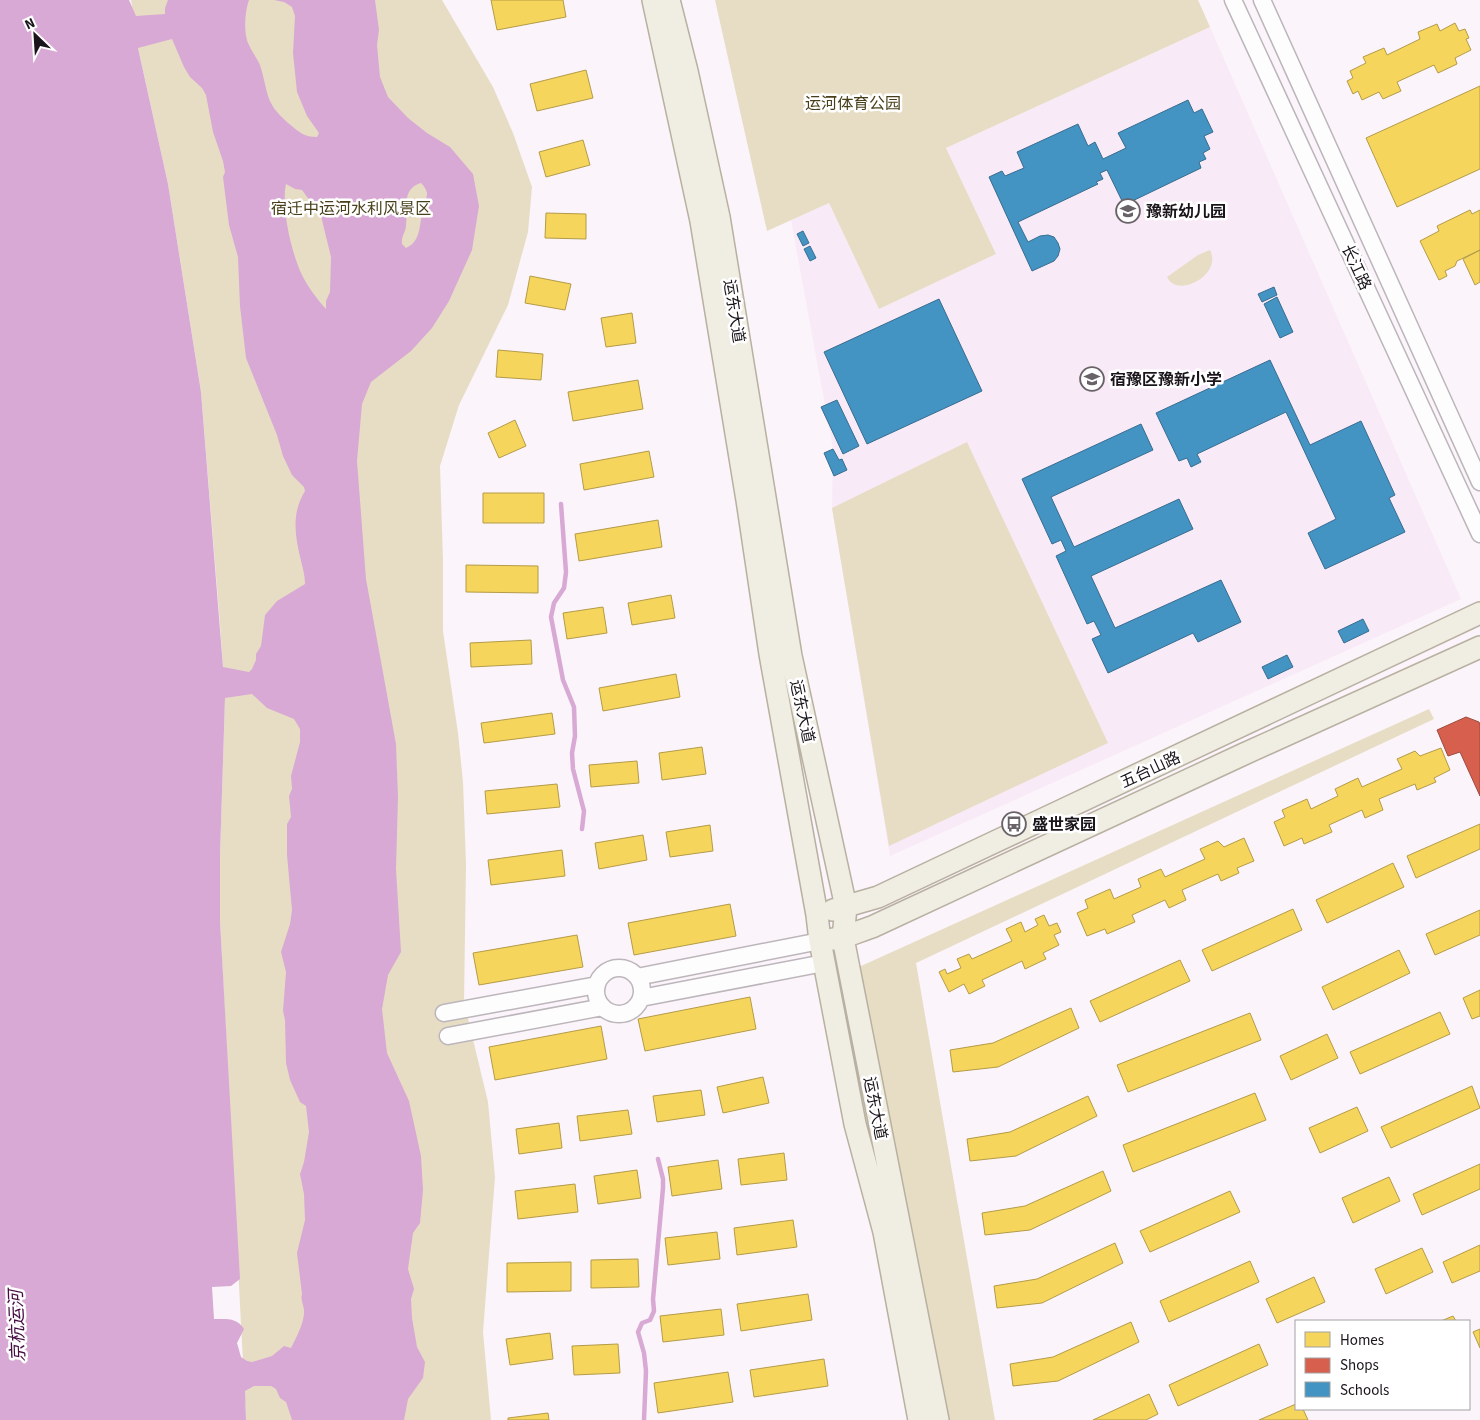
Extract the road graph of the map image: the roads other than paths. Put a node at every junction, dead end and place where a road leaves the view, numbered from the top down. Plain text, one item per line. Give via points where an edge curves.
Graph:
1 (652, 0) edge
2 (669, 0) edge
3 (1233, 0) edge
4 (1262, 0) edge
5 (1480, 482) edge
6 (1480, 534) edge
7 (1480, 614) edge
8 (1480, 647) edge
9 (846, 907) junction
10 (817, 915) junction
11 (843, 938) junction
12 (820, 941) junction
13 (824, 963) junction
14 (638, 977) junction
15 (597, 985) junction
16 (641, 998) junction
17 (603, 1007) junction
18 (444, 1013) dead end
19 (448, 1036) dead end
20 (918, 1420) edge
21 (938, 1420) edge

1 - 10 main road, 运东大道 via 701,221 770,654
2 - 9 main road, 运东大道 via 719,217 791,656
3 - 6 street, 长江路
4 - 5 street, 长江路
7 - 9 main road, 五台山路 via 878,897
8 - 11 main road, 五台山路
9 - 10 main road, 五台山路
9 - 11 main road, 运东大道
10 - 12 main road, 运东大道
11 - 12 main road, 五台山路
11 - 21 main road, 运东大道
12 - 13 main road, 运东大道
12 - 14 street
13 - 16 street
13 - 20 main road, 运东大道 via 855,1124 884,1232
14 - 15 street via 618,968 605,973
14 - 16 street
15 - 17 street via 598,1001
15 - 18 street
16 - 17 street via 632,1010 625,1013 609,1012
17 - 19 street

